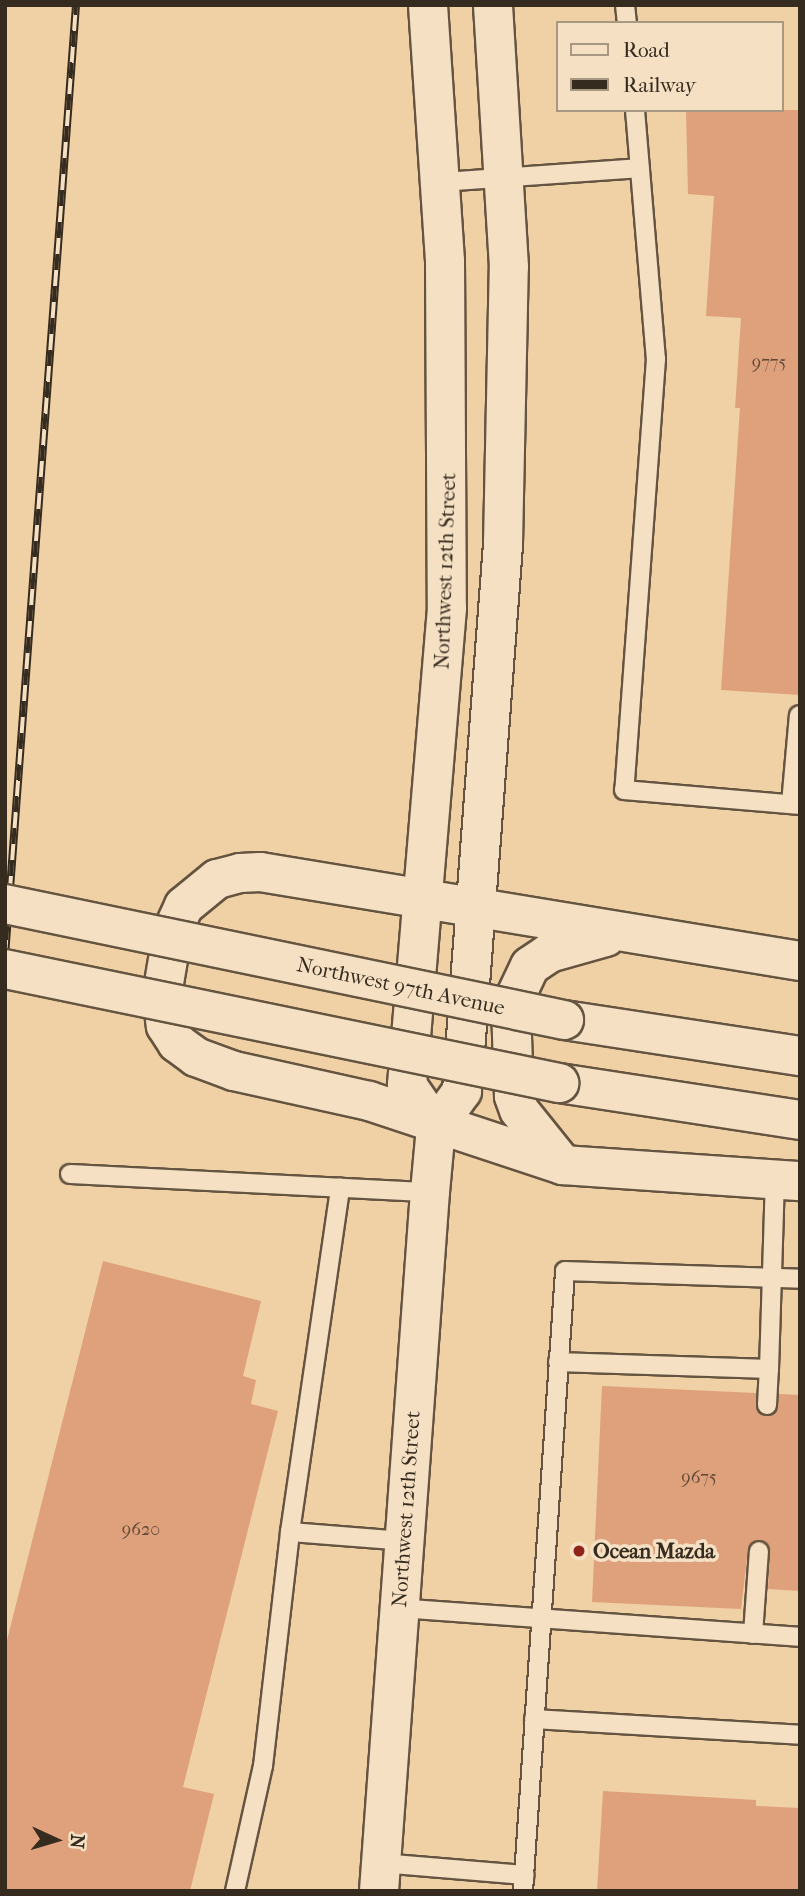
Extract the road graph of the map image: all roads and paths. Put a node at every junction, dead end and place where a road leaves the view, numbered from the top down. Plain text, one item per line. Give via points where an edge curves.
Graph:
1 (428, 5) edge
2 (493, 5) edge
3 (635, 112) edge
4 (640, 168) junction
5 (506, 177) junction
6 (442, 182) junction
7 (799, 715) edge
8 (796, 804) edge
9 (423, 900) junction
10 (5, 904) edge
11 (476, 909) junction
12 (621, 933) junction
13 (800, 961) edge
14 (5, 969) edge
15 (800, 1056) edge
16 (800, 1120) edge
17 (436, 1127) junction
18 (564, 1166) junction
19 (70, 1174) dead end
20 (787, 1181) edge
21 (340, 1188) junction
22 (430, 1192) junction
23 (773, 1279) junction
24 (800, 1279) edge
25 (558, 1363) junction
26 (769, 1369) junction
27 (767, 1405) dead end
28 (290, 1531) junction
29 (404, 1541) junction
30 (759, 1551) dead end
31 (398, 1608) junction
32 (542, 1620) junction
33 (753, 1634) junction
34 (800, 1637) edge
35 (534, 1719) junction
36 (800, 1735) edge
37 (380, 1877) edge
38 (523, 1883) edge
39 (235, 1891) edge

1 - 6 street, Northwest 12th Street
2 - 5 street
3 - 4 lane
4 - 5 lane
4 - 8 lane via 656,359 624,790
5 - 6 lane
5 - 11 street via 510,352 503,544
6 - 9 street, Northwest 12th Street via 448,382 447,608
7 - 8 lane
9 - 11 street
9 - 17 street, Northwest 12th Street via 407,1085
9 - 17 street via 260,872 217,879 184,906 173,930 162,995 166,1026 177,1043 195,1057 234,1071 369,1101
10 - 15 street, Northwest 97th Avenue, bridge via 564,1020
11 - 12 street
11 - 17 street via 462,1091
12 - 13 street
12 - 18 street via 550,953 530,966 510,1006 514,1096 519,1110
14 - 16 street, bridge via 559,1083
17 - 18 street
17 - 22 street, Northwest 12th Street
18 - 20 street
19 - 21 lane
20 - 23 lane
21 - 22 lane
21 - 28 lane
22 - 29 street, Northwest 12th Street
23 - 24 lane
23 - 25 lane via 565,1271
23 - 26 lane
25 - 26 lane
25 - 32 lane
26 - 27 lane
28 - 29 lane
28 - 39 lane via 264,1766
29 - 31 street, Northwest 12th Street
30 - 33 lane
31 - 32 lane
31 - 37 street, Northwest 12th Street
32 - 33 lane
32 - 35 lane
33 - 34 lane
35 - 36 lane
35 - 38 lane
37 - 38 lane

